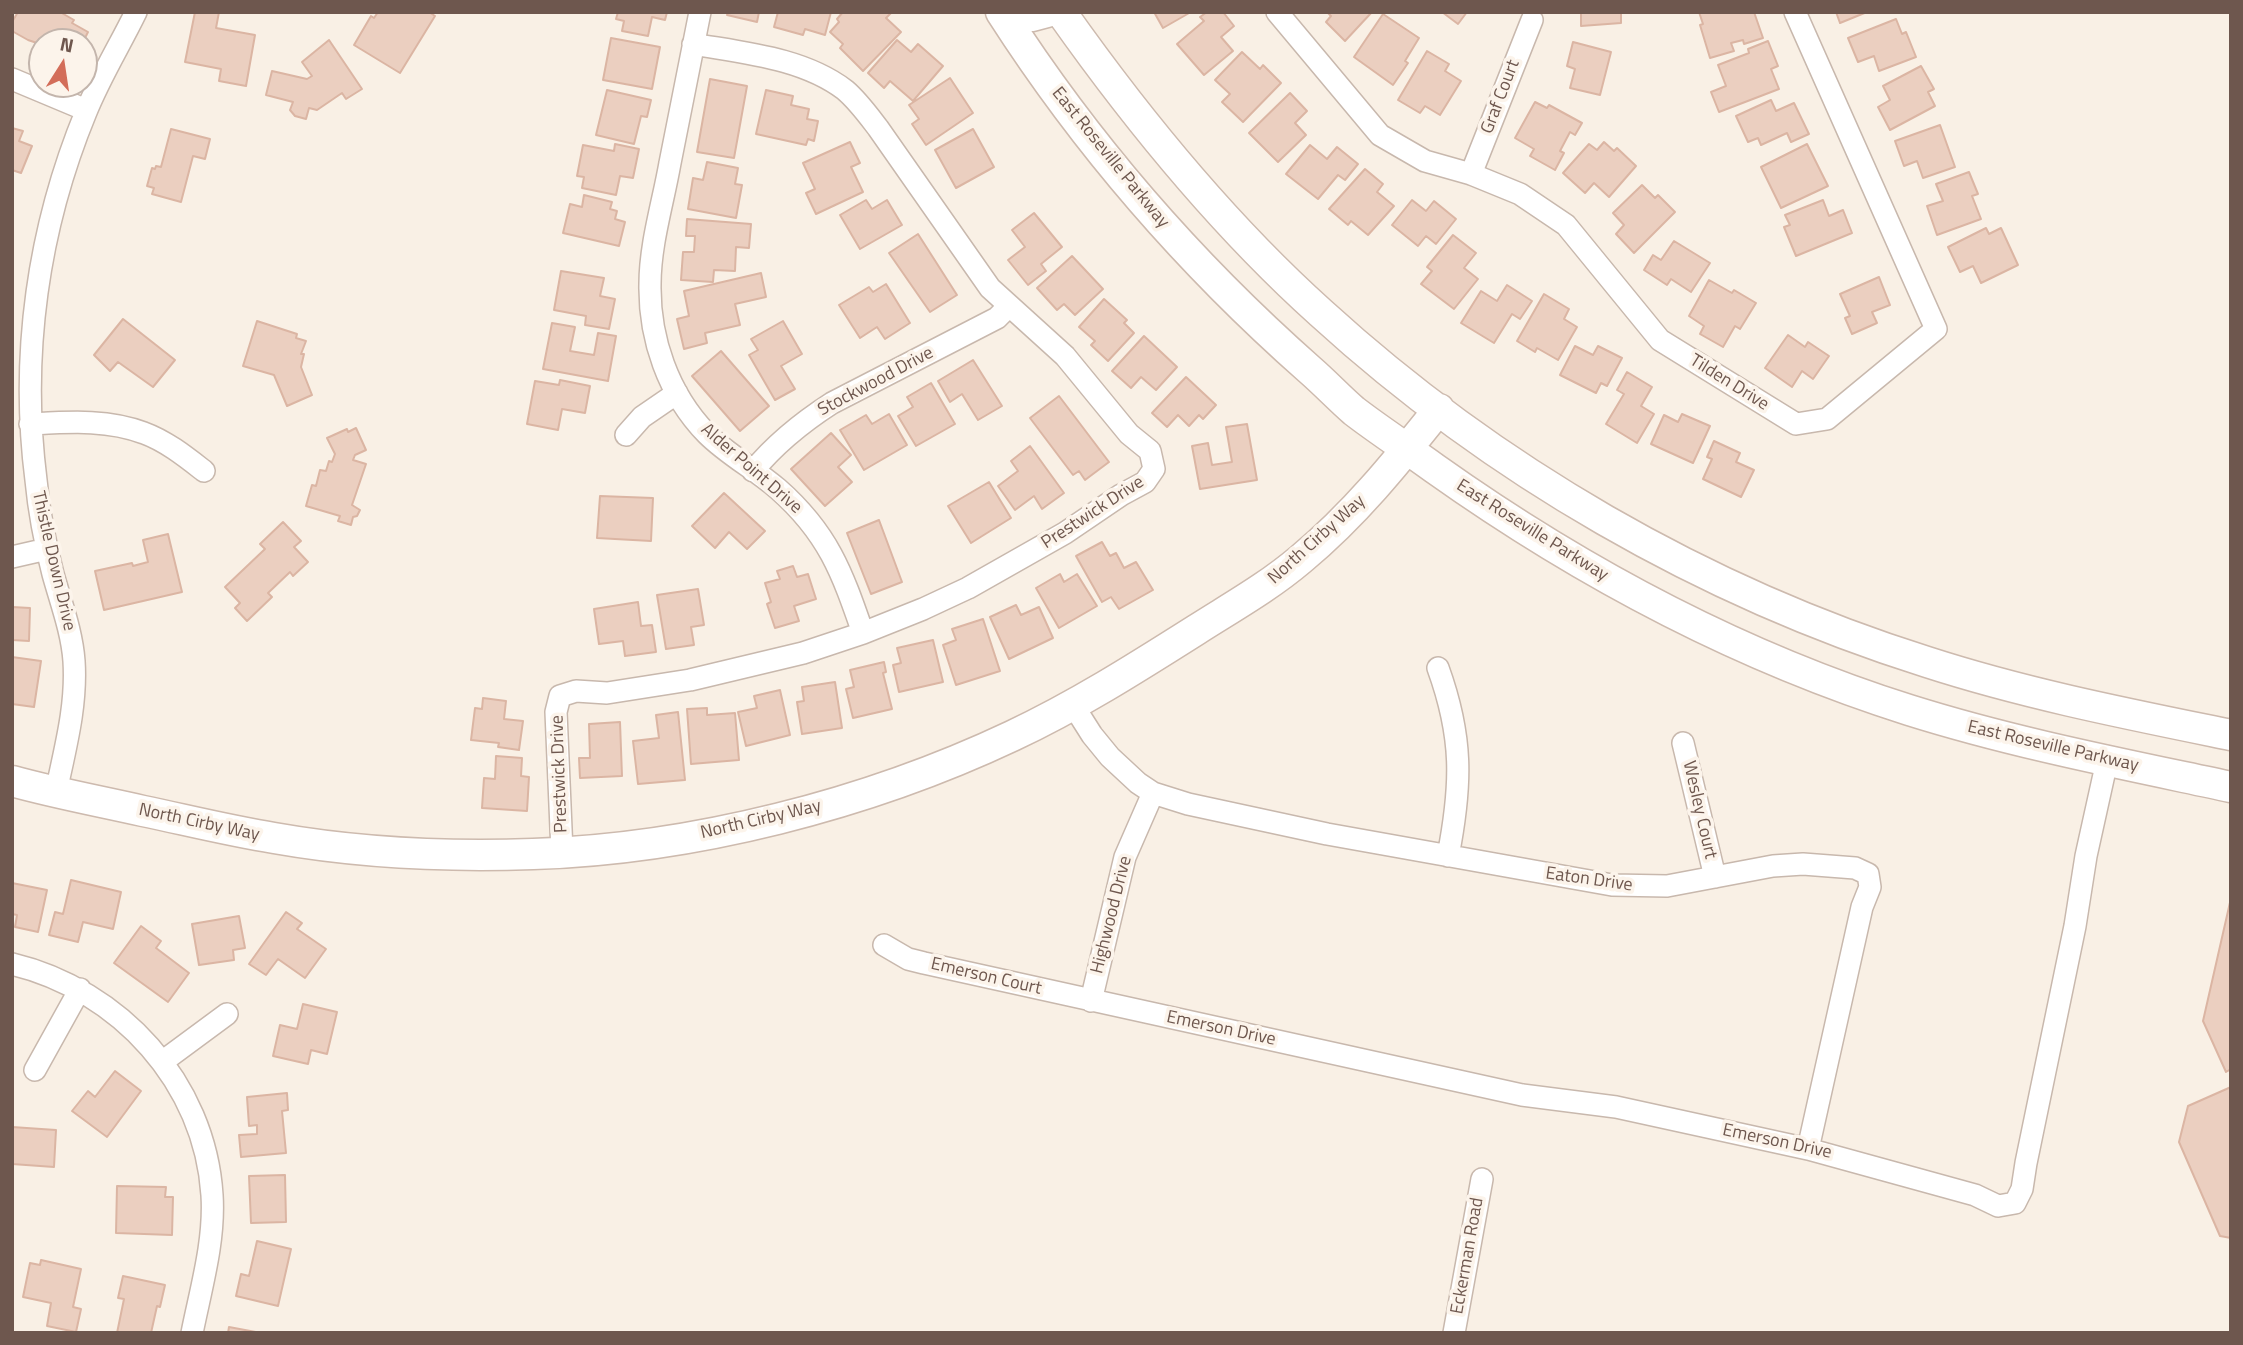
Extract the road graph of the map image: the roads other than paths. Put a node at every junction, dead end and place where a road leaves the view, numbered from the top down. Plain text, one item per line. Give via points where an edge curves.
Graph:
1 (136, 12) edge
2 (699, 12) edge
3 (1001, 12) edge
4 (1027, 12) edge
5 (1047, 12) edge
6 (1061, 12) edge
7 (1277, 12) edge
8 (1796, 12) edge
9 (1532, 20) dead end
10 (693, 44) junction
11 (12, 79) edge
12 (86, 110) junction
13 (1471, 174) junction
14 (1009, 306) junction
15 (677, 393) junction
16 (1439, 409) junction
17 (30, 424) junction
18 (626, 435) dead end
19 (1407, 449) junction
20 (204, 471) dead end
21 (753, 471) junction
22 (47, 549) junction
23 (12, 557) edge
24 (863, 633) junction
25 (1438, 668) dead end
26 (1073, 705) junction
27 (2231, 735) edge
28 (1683, 743) dead end
29 (2107, 761) junction
30 (12, 781) edge
31 (2231, 787) edge
32 (56, 792) junction
33 (1153, 793) junction
34 (562, 852) junction
35 (1448, 856) junction
36 (1715, 877) junction
37 (884, 945) dead end
38 (12, 964) edge
39 (80, 989) junction
40 (1091, 1000) junction
41 (227, 1014) dead end
42 (162, 1062) junction
43 (35, 1070) dead end
44 (1808, 1149) junction
45 (1482, 1179) dead end
46 (191, 1333) edge
47 (1454, 1333) edge

1 - 12 street, Thistle Down Drive
2 - 10 street, Alder Point Drive
3 - 19 main road, East Roseville Parkway via 1082,128 1178,241 1252,318 1353,409
4 - 5 main road via 1032,16
6 - 16 main road via 1121,96 1219,212 1321,314
7 - 13 street, Tilden Drive via 1380,135 1425,161
8 - 13 street, Tilden Drive via 1936,329 1828,419 1796,424 1660,340 1566,225 1520,194
9 - 13 street, Graf Court
10 - 14 street, Prestwick Drive via 795,65 844,90 862,106 990,288
10 - 15 street, Alder Point Drive via 650,282 659,351
11 - 12 street
12 - 17 street, Thistle Down Drive via 43,252 33,329
14 - 21 street, Stockwood Drive via 997,318 832,403 786,435
14 - 24 street, Prestwick Drive via 1086,379 1129,434 1150,451 1154,469 1145,482 1014,564
15 - 18 street via 642,417
15 - 21 street, Alder Point Drive via 707,434
16 - 19 main road, North Cirby Way
16 - 27 main road via 1612,524 1773,605 1982,679
17 - 20 street via 117,424 146,433
17 - 22 street, Thistle Down Drive
19 - 26 main road, North Cirby Way via 1331,532 1266,586
19 - 29 main road, East Roseville Parkway via 1586,567 1694,624 1906,709
21 - 24 street, Alder Point Drive via 819,532 834,556
22 - 23 street
22 - 32 street, Thistle Down Drive via 70,635 75,674
24 - 34 street, Prestwick Drive via 803,653 690,680 560,696 556,712
25 - 35 street via 1459,751
26 - 33 street, Eaton Drive via 1104,752
26 - 34 main road, North Cirby Way via 924,773 797,814 704,834
28 - 36 street, Wesley Court
29 - 31 main road, East Roseville Parkway
29 - 44 street, Emerson Drive via 2022,1189 2015,1203 1998,1206 1975,1195
30 - 32 main road, North Cirby Way
32 - 34 main road, North Cirby Way via 330,846 445,853
33 - 35 street, Eaton Drive
33 - 40 street, Highwood Drive via 1121,870
35 - 36 street, Eaton Drive via 1612,885 1667,886
36 - 44 street, Eaton Drive via 1803,864 1855,868 1868,874 1870,887
37 - 40 street, Emerson Court via 908,959
38 - 39 street
39 - 42 street via 125,1021
39 - 43 street
40 - 44 street, Emerson Drive via 1522,1095 1616,1107
41 - 42 street
42 - 46 street via 200,1133 212,1196 211,1228
45 - 47 street, Eckerman Road

